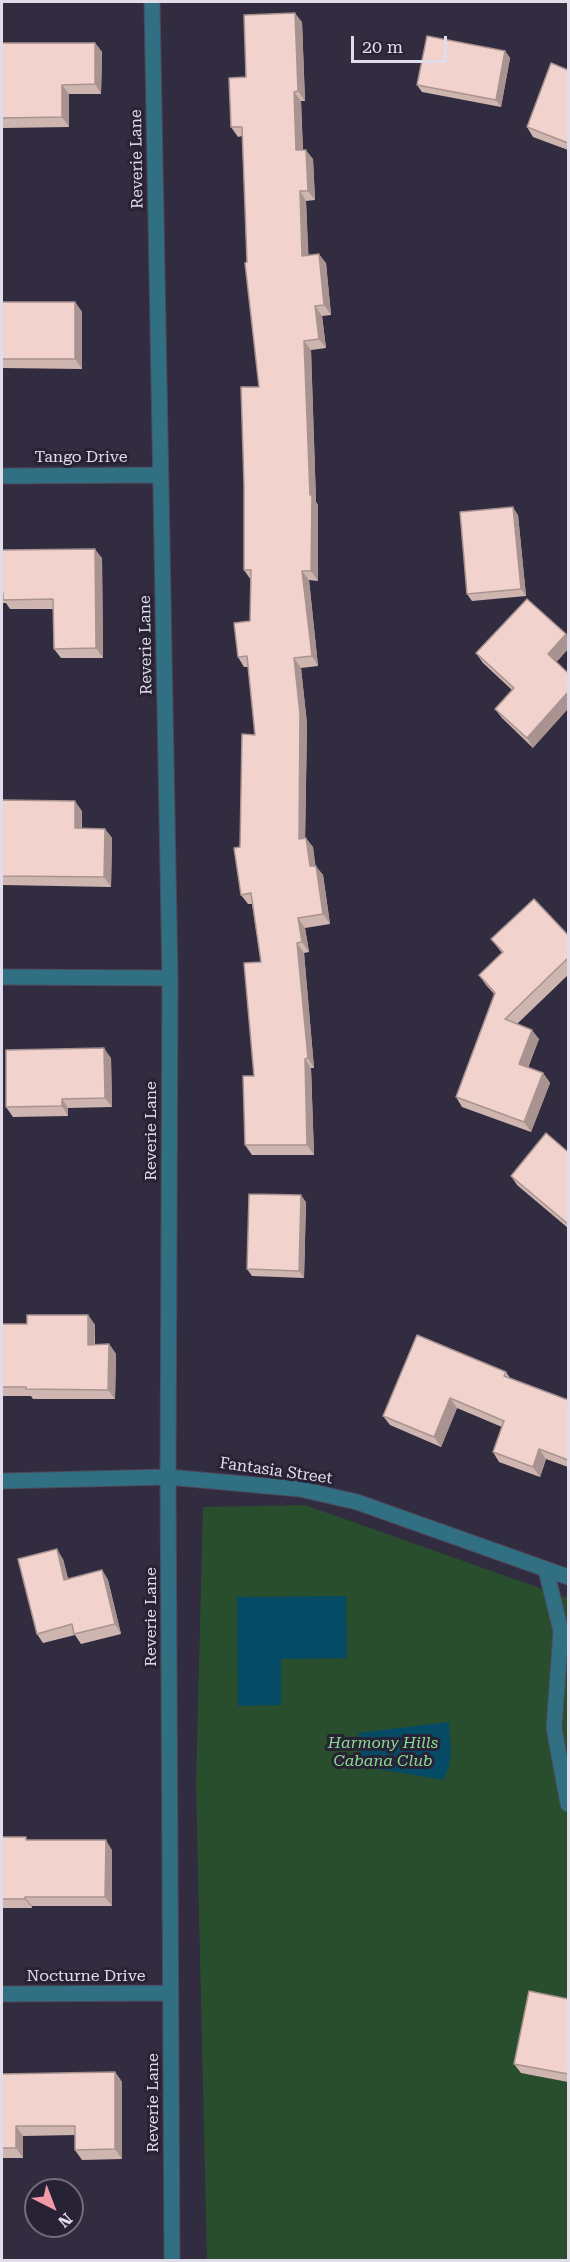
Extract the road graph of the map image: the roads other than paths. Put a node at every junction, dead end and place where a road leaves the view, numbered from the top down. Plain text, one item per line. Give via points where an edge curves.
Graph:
1 (152, 2) edge
2 (160, 475) junction
3 (2, 476) edge
4 (2, 977) edge
5 (170, 978) junction
6 (168, 1477) junction
7 (2, 1481) edge
8 (546, 1570) junction
9 (568, 1577) edge
10 (568, 1804) edge
11 (171, 1993) junction
12 (2, 1994) edge
13 (172, 2260) edge

1 - 2 street, Reverie Lane
2 - 3 street, Tango Drive
2 - 5 street, Reverie Lane
4 - 5 street
5 - 6 street, Reverie Lane
6 - 7 street, Fantasia Street
6 - 8 street, Fantasia Street via 300,1489 357,1502
6 - 11 street, Reverie Lane
8 - 9 street, Fantasia Street
8 - 10 street via 561,1631 554,1728
11 - 12 street, Nocturne Drive
11 - 13 street, Reverie Lane

